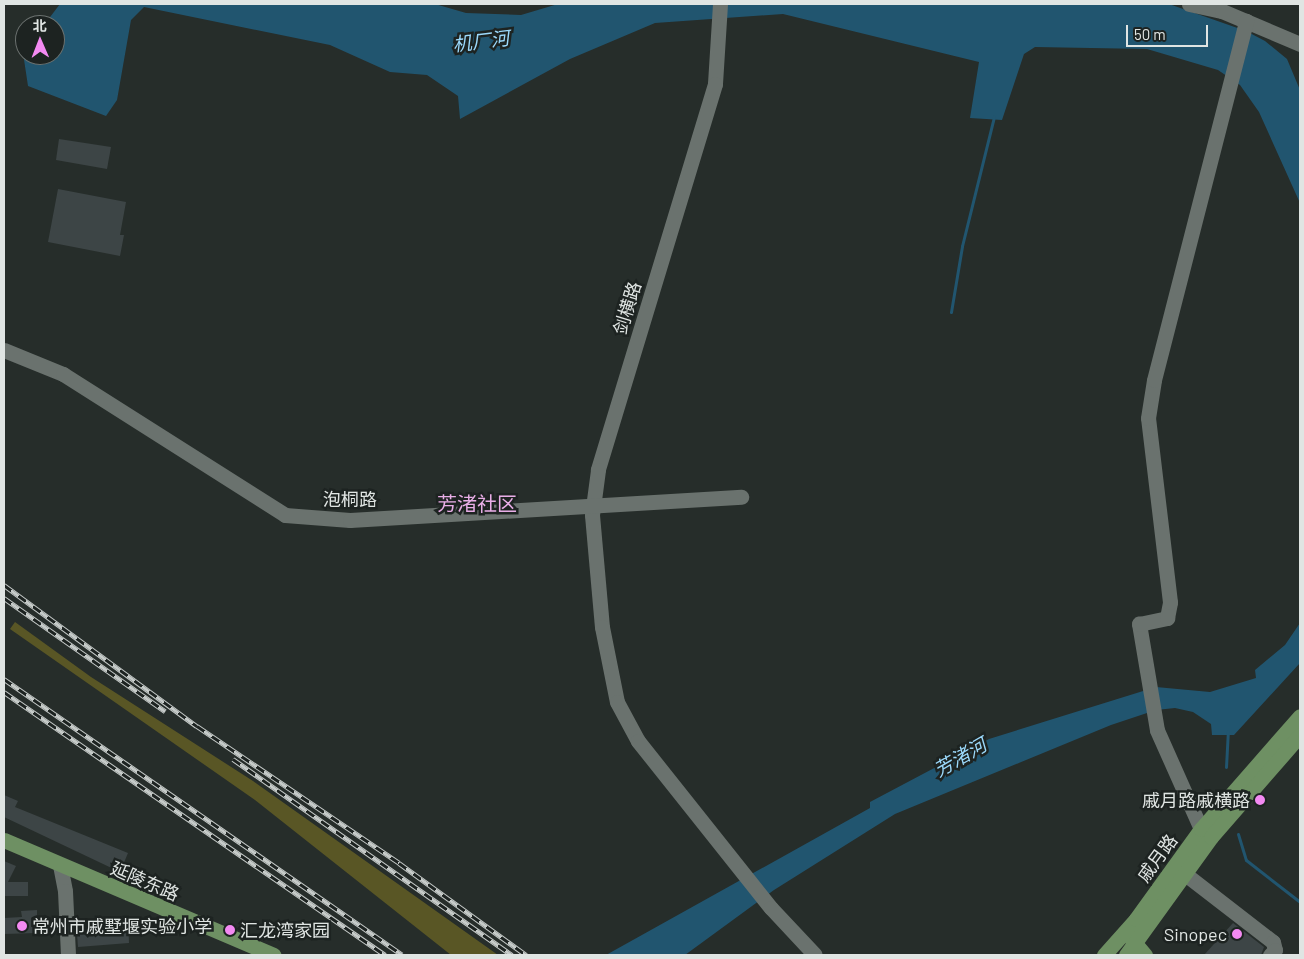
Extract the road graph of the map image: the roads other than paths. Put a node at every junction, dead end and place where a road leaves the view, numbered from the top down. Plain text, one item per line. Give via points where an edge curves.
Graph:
1 (720, 4) edge
2 (1190, 4) edge
3 (1245, 24) junction
4 (1300, 44) edge
5 (4, 350) edge
6 (741, 497) dead end
7 (593, 505) junction
8 (1300, 716) edge
9 (1300, 735) edge
10 (1200, 829) junction
11 (4, 840) edge
12 (60, 865) junction
13 (1184, 874) junction
14 (1123, 929) junction
15 (1131, 949) edge
16 (68, 955) edge
17 (273, 955) edge
18 (815, 955) edge
19 (1104, 955) edge
20 (1145, 955) edge
21 (1270, 955) edge

1 - 7 street, 剑横路 via 714,84 598,470
2 - 3 street
3 - 4 street
3 - 10 street via 1154,380 1148,418 1170,602 1167,618 1139,624 1158,730
5 - 7 street, 泡桐路 via 63,374 285,515 350,520
6 - 7 street, 泡桐路
7 - 18 street, 剑横路 via 602,627 617,702 638,741 770,908
8 - 10 main road, 戚月路
9 - 13 main road, 戚月路 via 1211,837
10 - 14 main road, 戚月路
11 - 12 main road, 延陵东路
12 - 16 street via 65,891
12 - 17 main road, 延陵东路
13 - 15 main road, 戚月路
13 - 21 street via 1273,942 1275,950
14 - 15 main road
14 - 19 main road, 戚月路
15 - 20 main road

